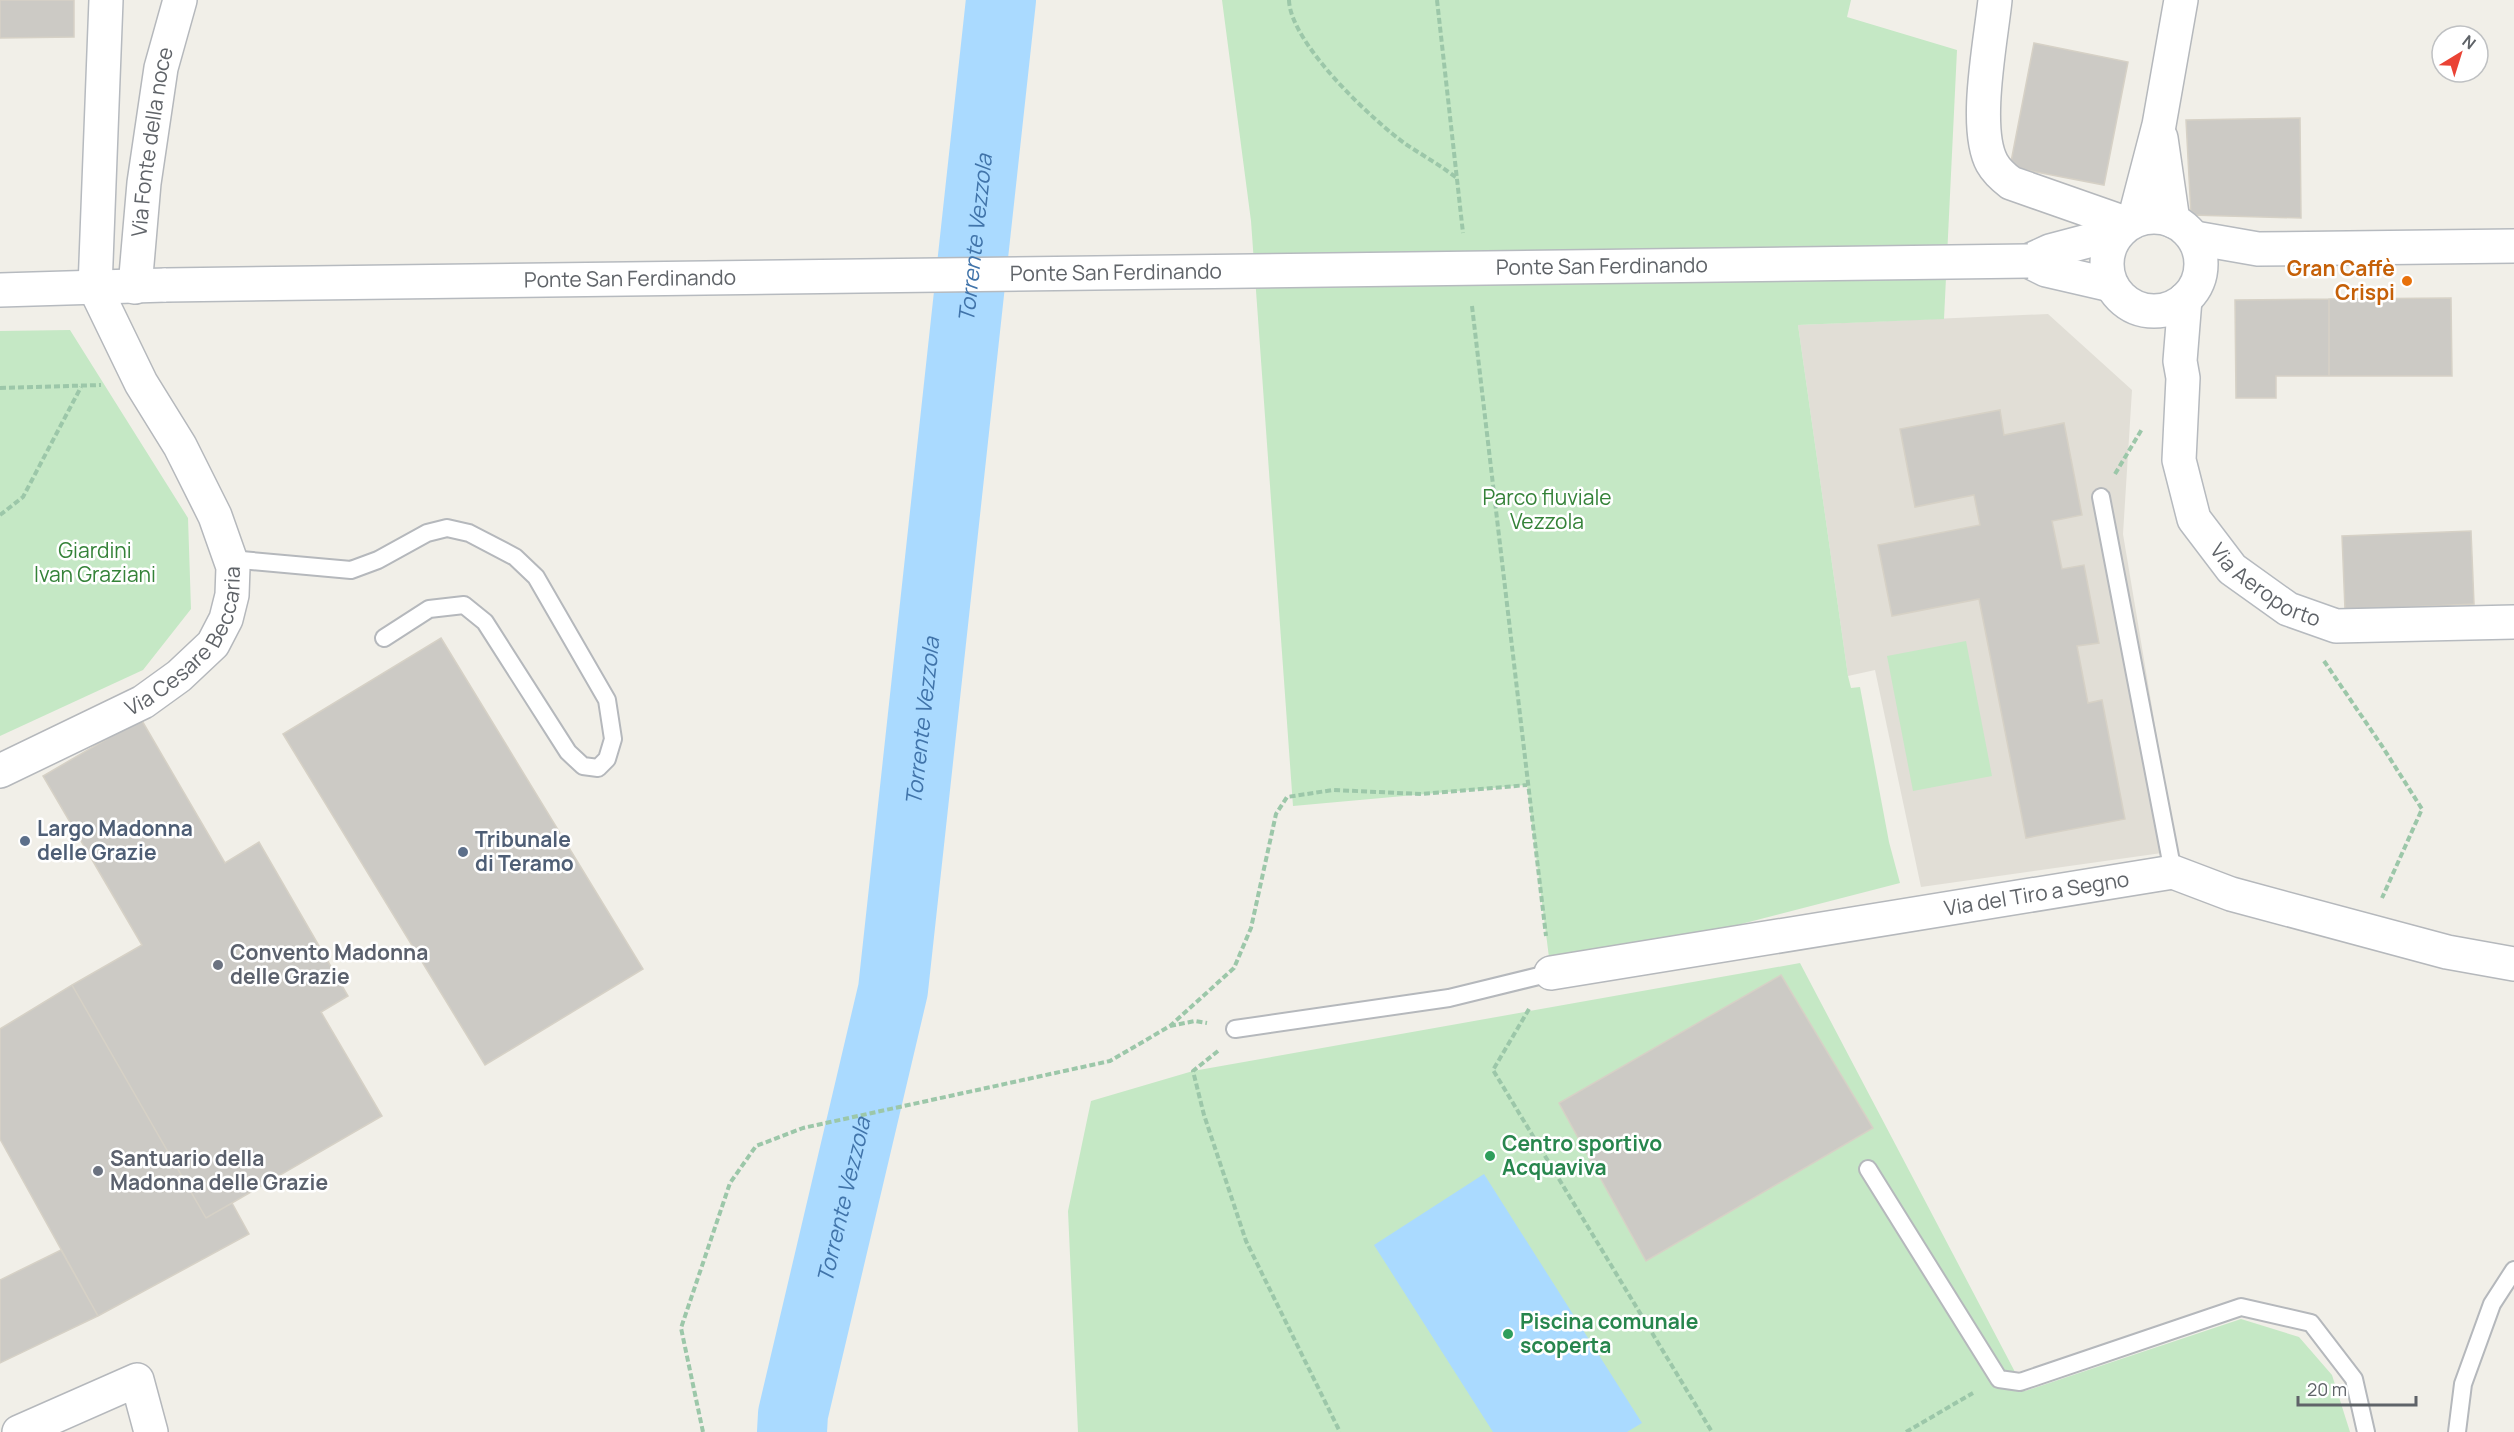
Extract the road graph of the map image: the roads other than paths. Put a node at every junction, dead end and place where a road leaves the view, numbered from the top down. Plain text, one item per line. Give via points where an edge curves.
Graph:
1 (106, 0) edge
2 (180, 0) edge
3 (1995, 0) edge
4 (2181, 0) edge
5 (2159, 125) junction
6 (2127, 226) junction
7 (2184, 229) junction
8 (2514, 246) edge
9 (2258, 249) junction
10 (2028, 261) junction
11 (150, 286) junction
12 (95, 288) junction
13 (2192, 289) junction
14 (0, 290) edge
15 (2120, 295) junction
16 (2180, 361) junction
17 (2101, 498) road end
18 (230, 559) junction
19 (2514, 622) edge
20 (384, 638) dead end
21 (4, 769) edge
22 (2173, 872) junction
23 (2514, 964) edge
24 (1551, 973) joint
25 (1235, 1029) road end
26 (1868, 1169) dead end
27 (2514, 1270) edge
28 (19, 1432) edge
29 (151, 1432) edge
30 (2366, 1432) edge
31 (2457, 1432) edge

1 - 12 street
2 - 11 street, Via Fonte della noce via 160,68 144,183
3 - 6 street via 1983,115 1990,161 1999,175 2011,183
4 - 5 street
5 - 6 street
5 - 7 street
6 - 7 street via 2148,216
6 - 10 street, Ponte San Ferdinando
6 - 15 street via 2110,244 2106,258 2107,272
7 - 9 street
7 - 13 street via 2201,261
8 - 9 street
9 - 13 street
10 - 11 street, Ponte San Ferdinando, bridge
10 - 15 street, Ponte San Ferdinando
11 - 12 street, Ponte San Ferdinando
12 - 14 street, Ponte San Ferdinando
12 - 18 street, Via Cesare Beccaria via 141,383 180,446 215,516
13 - 15 street via 2170,309 2154,311 2136,309
13 - 16 street, Via Aeroporto
15 - 16 street
16 - 19 street, Via Aeroporto via 2183,378 2179,460 2191,510 2232,569 2288,609 2336,626
17 - 22 lane
18 - 20 lane via 351,570 427,533 447,528 469,533 506,552 536,577 607,700 613,739 607,759 598,768 583,765 568,752 484,622 464,605 429,609
18 - 21 street, Via Cesare Beccaria via 232,595 226,619 213,644 179,676 143,702
22 - 23 street, Via del Tiro a Segno via 2231,894 2367,931
22 - 24 street, Via del Tiro a Segno
24 - 25 lane via 1449,998
26 - 30 lane via 1999,1379 2020,1382 2241,1308 2311,1323 2354,1379
27 - 31 lane via 2492,1304 2463,1384
28 - 29 street via 137,1380

